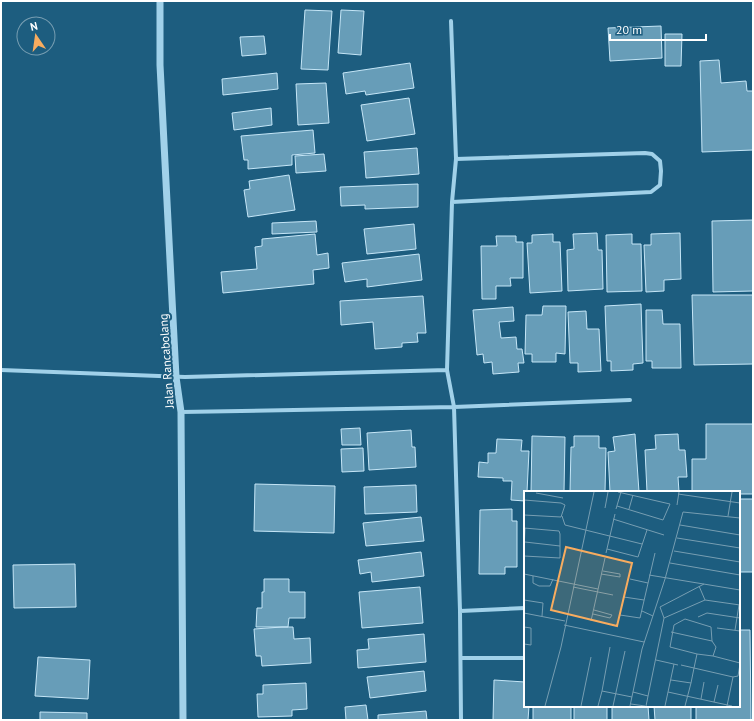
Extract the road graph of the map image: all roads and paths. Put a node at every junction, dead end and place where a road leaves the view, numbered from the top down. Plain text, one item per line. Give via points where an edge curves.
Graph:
1 (160, 1) edge
2 (451, 21) dead end
3 (456, 159) junction
4 (452, 202) junction
5 (3, 370) edge
6 (447, 370) junction
7 (176, 377) junction
8 (630, 400) dead end
9 (454, 407) junction
10 (181, 412) junction
11 (524, 608) edge
12 (460, 611) junction
13 (461, 658) junction
14 (524, 658) edge
15 (182, 720) edge
16 (461, 720) edge

1 - 7 street, Jalan Rancabolang via 160,65
2 - 3 street
3 - 4 street
3 - 4 street via 645,153 652,154 660,161 660,185 651,192
4 - 6 street
5 - 7 street
6 - 7 street
6 - 9 street
7 - 10 street, Jalan Rancabolang
8 - 9 street
9 - 10 street
9 - 12 street
10 - 15 street, Jalan Rancabolang
11 - 12 street
12 - 13 street
13 - 14 street
13 - 16 street

